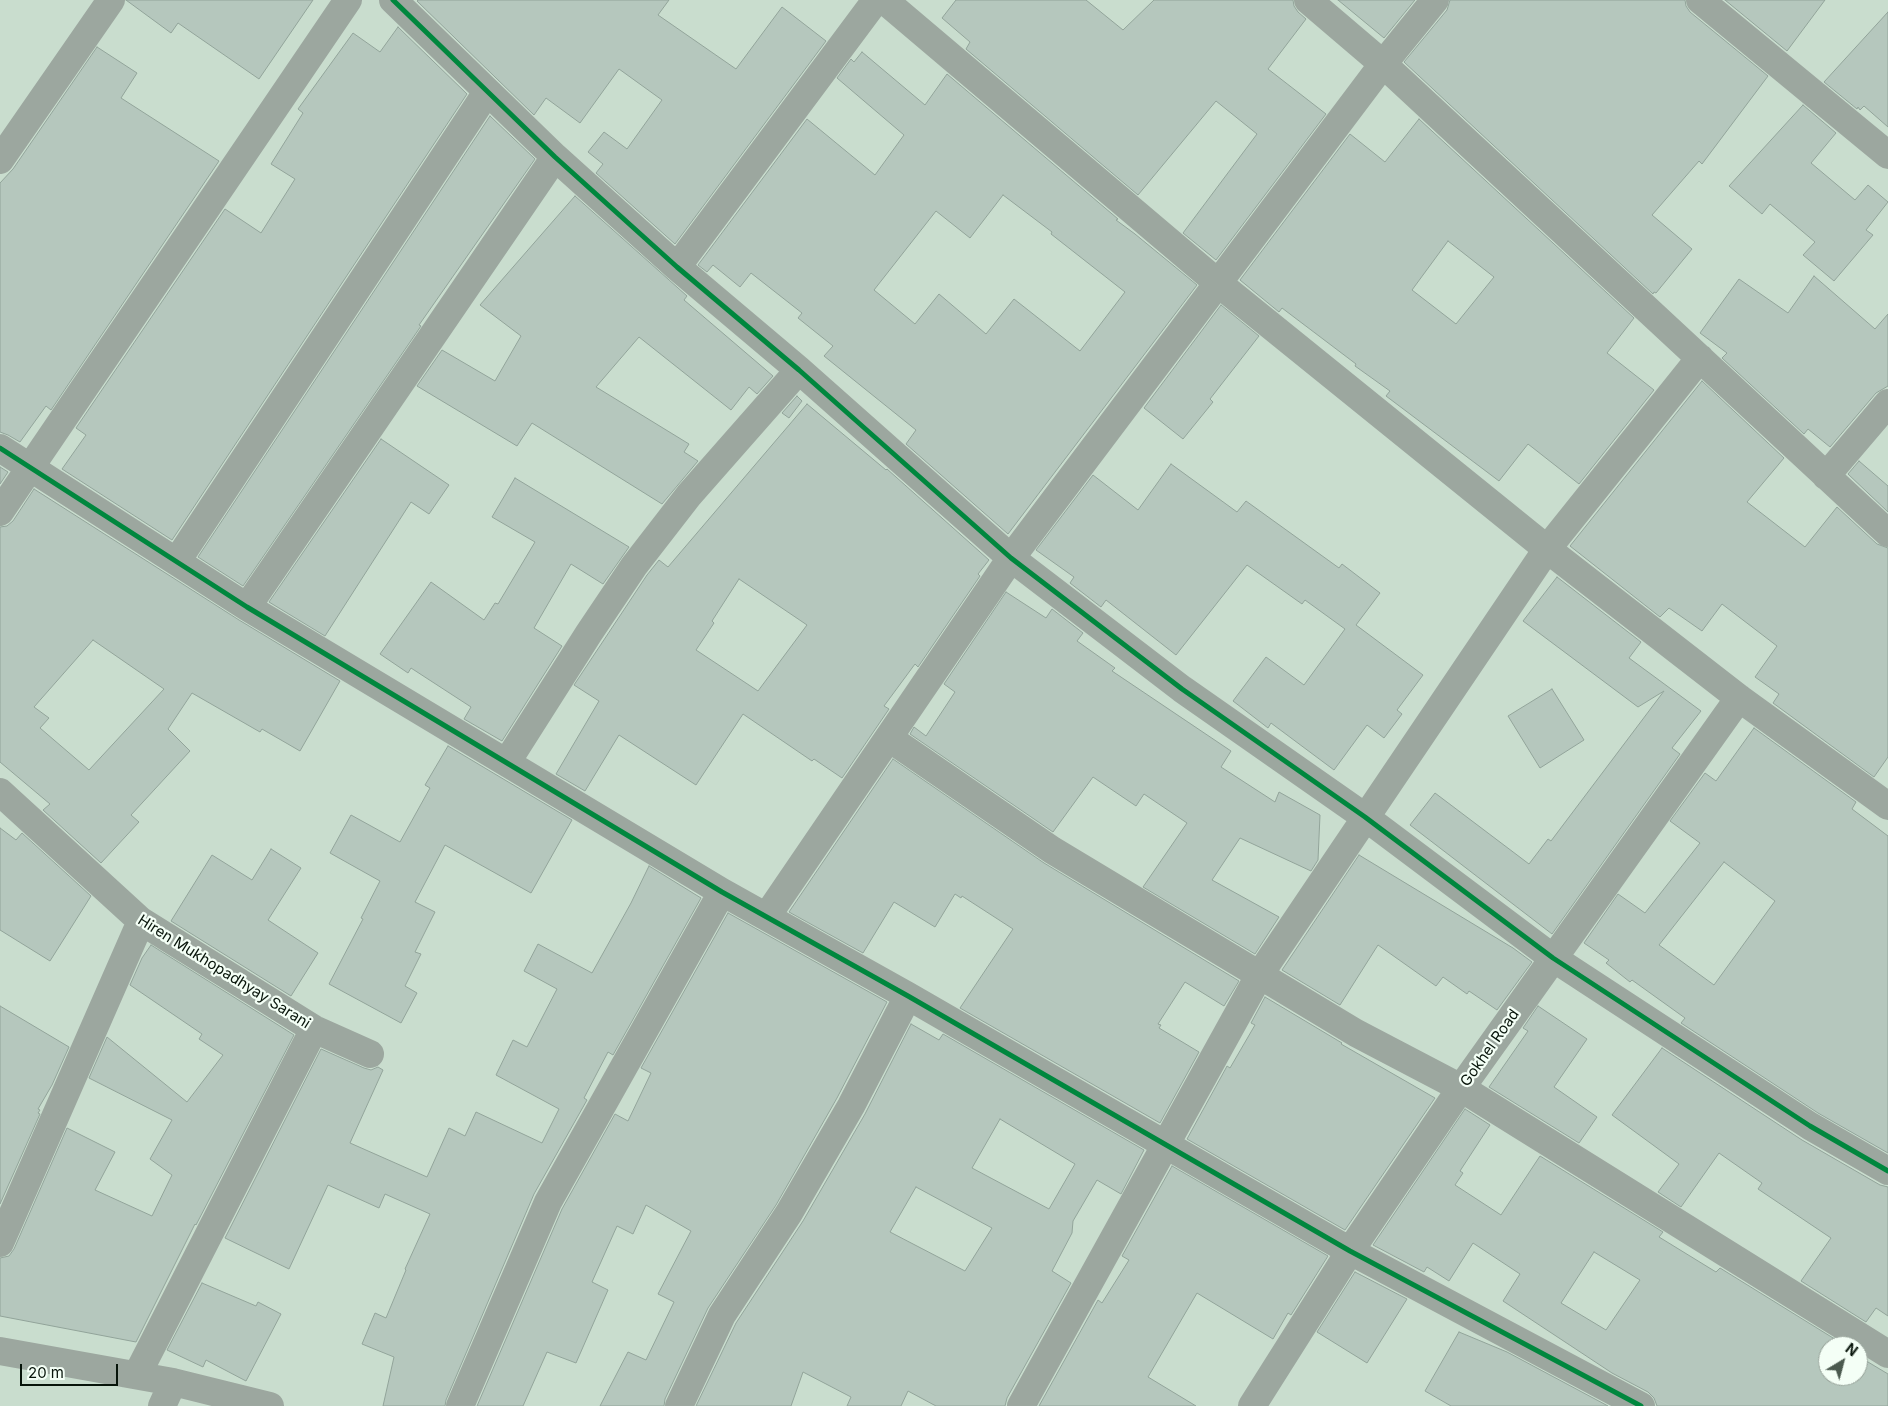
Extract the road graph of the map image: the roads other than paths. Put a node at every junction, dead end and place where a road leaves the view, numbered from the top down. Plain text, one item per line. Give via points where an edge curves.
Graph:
1 (111, 0) edge
2 (348, 0) edge
3 (393, 0) edge
4 (876, 0) edge
5 (1308, 0) edge
6 (1435, 0) edge
7 (1700, 0) edge
8 (902, 6) edge
9 (1383, 64) junction
10 (486, 92) junction
11 (1888, 155) edge
12 (555, 157) junction
13 (0, 160) edge
14 (677, 267) junction
15 (1218, 283) junction
16 (1700, 358) junction
17 (798, 370) junction
18 (1888, 403) edge
19 (0, 448) edge
20 (30, 469) junction
21 (1826, 476) junction
22 (0, 512) edge
23 (1888, 533) edge
24 (1547, 549) junction
25 (1011, 558) junction
26 (177, 562) junction
27 (247, 607) junction
28 (1739, 698) junction
29 (888, 738) junction
30 (507, 762) junction
31 (0, 792) edge
32 (1888, 806) edge
33 (1365, 817) junction
34 (722, 892) junction
35 (767, 916) junction
36 (141, 921) junction
37 (1553, 958) junction
38 (1260, 974) junction
39 (908, 996) junction
40 (314, 1029) junction
41 (370, 1054) dead end
42 (1461, 1088) junction
43 (1166, 1144) junction
44 (1888, 1171) edge
45 (0, 1243) edge
46 (1350, 1251) junction
47 (0, 1351) edge
48 (1888, 1354) edge
49 (137, 1375) junction
50 (174, 1382) junction
51 (162, 1406) edge
52 (270, 1406) edge
53 (460, 1406) edge
54 (679, 1406) edge
55 (1020, 1406) edge
56 (1252, 1406) edge
57 (1641, 1406) edge

1 - 13 street
2 - 20 street
3 - 10 street
4 - 14 street
5 - 9 street
6 - 9 street
7 - 11 street
8 - 15 street
9 - 15 street
9 - 16 street
10 - 12 street
10 - 26 street
12 - 14 street
12 - 27 street
14 - 17 street
15 - 24 street
15 - 25 street
16 - 21 street
16 - 24 street
17 - 25 street
17 - 30 street via 689,495 634,566
18 - 21 street
19 - 20 street
20 - 22 street
20 - 26 street
21 - 23 street
24 - 28 street
24 - 33 street
25 - 29 street
25 - 33 street via 1182,689
26 - 27 street
27 - 30 street
28 - 32 street
28 - 37 street, Gokhel Road
29 - 35 street
29 - 38 street via 1052,850
30 - 34 street
31 - 36 street, Hiren Mukhopadhyay Sarani
33 - 37 street
33 - 38 street
34 - 35 street
34 - 53 street via 548,1202
35 - 39 street
36 - 40 street, Hiren Mukhopadhyay Sarani
36 - 45 street
37 - 42 street, Gokhel Road
37 - 44 street via 1810,1126
38 - 42 street via 1356,1033
38 - 43 street
39 - 43 street
39 - 54 street via 842,1122 789,1213 722,1315
40 - 41 street, Hiren Mukhopadhyay Sarani
40 - 49 street
42 - 46 street, Gokhel Road
42 - 48 street
43 - 46 street
43 - 55 street
46 - 56 street, Gokhel Road
46 - 57 street
47 - 49 street
49 - 50 street
50 - 51 street
50 - 52 street

